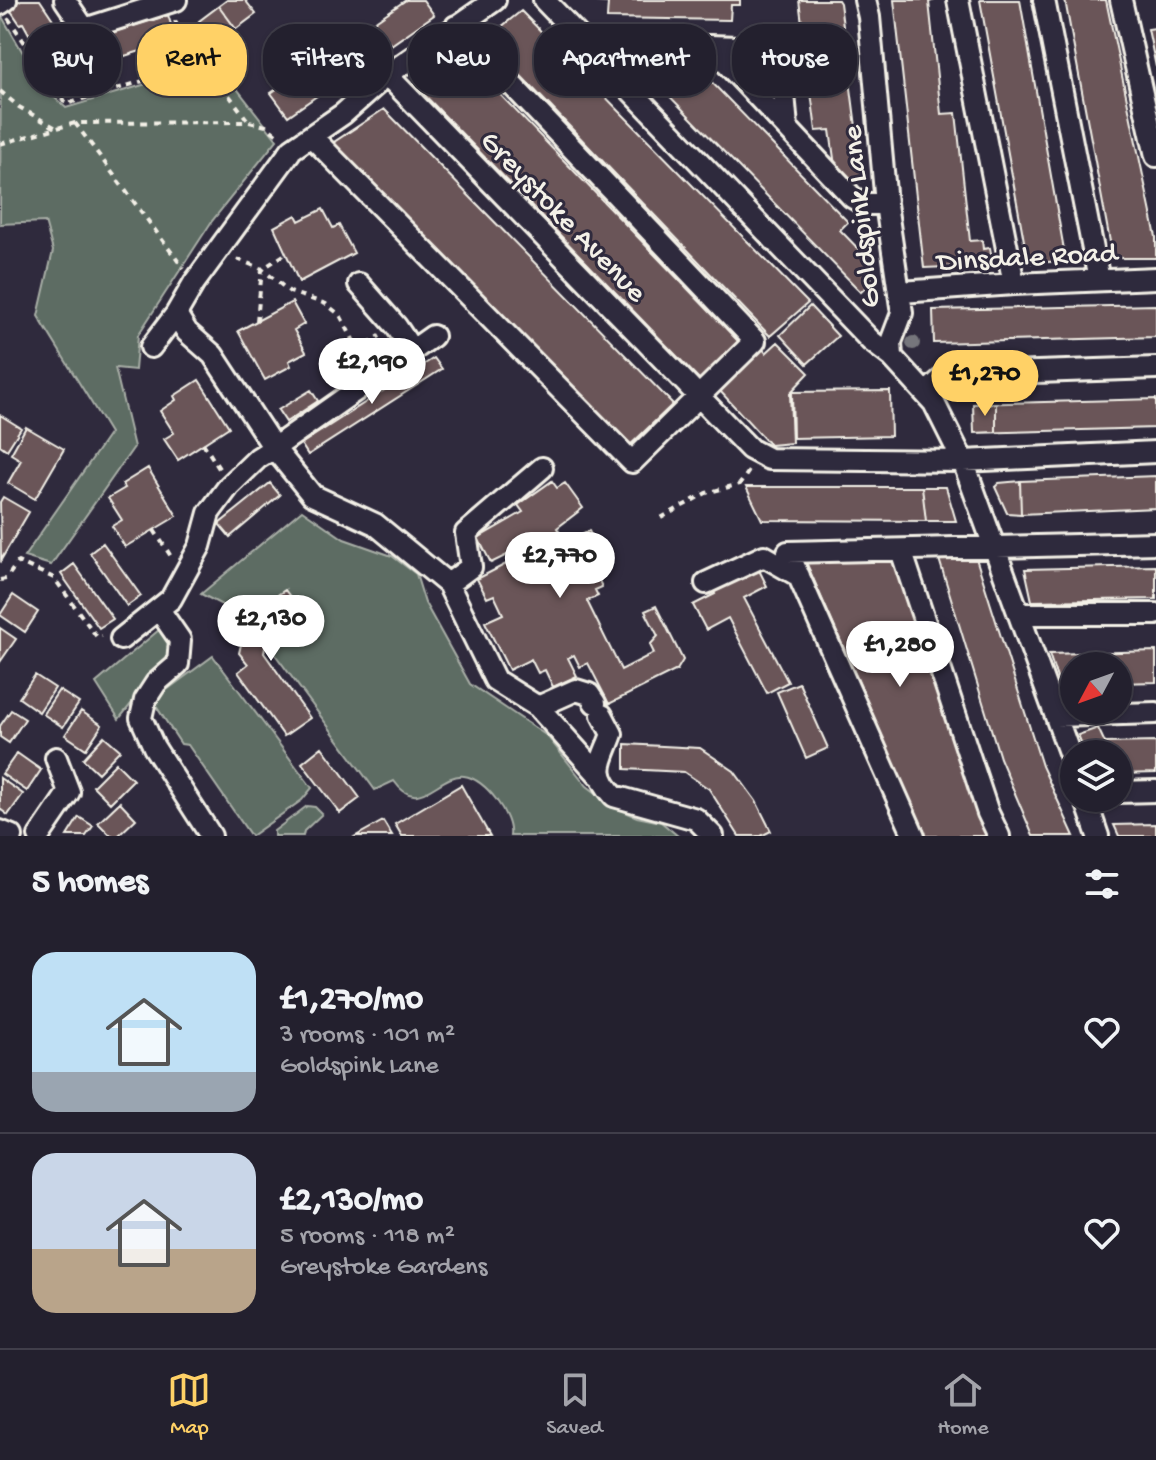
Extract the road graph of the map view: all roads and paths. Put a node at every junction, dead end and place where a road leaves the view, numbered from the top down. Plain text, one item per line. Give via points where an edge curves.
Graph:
1 (65, 0) edge
2 (495, 0) edge
3 (544, 0) edge
4 (865, 0) edge
5 (958, 0) edge
6 (1044, 0) edge
7 (1121, 0) edge
8 (172, 1) edge
9 (4, 7) edge
10 (459, 24) edge
11 (567, 24) edge
12 (716, 46) edge
13 (716, 52) edge
14 (392, 80) edge
15 (137, 83) edge
16 (0, 91) edge
17 (518, 91) edge
18 (230, 96) edge
19 (362, 96) edge
20 (636, 96) edge
21 (249, 122) junction
22 (75, 123) junction
23 (266, 126) dead end
24 (787, 127) junction
25 (56, 128) junction
26 (312, 137) junction
27 (0, 144) edge
28 (1156, 156) edge
29 (886, 204) junction
30 (220, 247) junction
31 (287, 253) dead end
32 (262, 269) junction
33 (1156, 278) edge
34 (1099, 280) junction
35 (194, 283) junction
36 (359, 284) dead end
37 (1014, 284) junction
38 (901, 292) junction
39 (176, 314) junction
40 (257, 321) dead end
41 (396, 326) junction
42 (433, 336) dead end
43 (151, 347) dead end
44 (412, 350) junction
45 (892, 357) junction
46 (1156, 368) edge
47 (926, 393) junction
48 (700, 397) junction
49 (203, 443) dead end
50 (274, 448) junction
51 (1156, 452) edge
52 (963, 461) junction
53 (542, 468) dead end
54 (740, 484) dead end
55 (229, 486) junction
56 (661, 518) dead end
57 (154, 530) dead end
58 (1156, 543) edge
59 (997, 548) junction
60 (901, 550) junction
61 (183, 576) junction
62 (799, 576) junction
63 (0, 580) edge
64 (706, 583) dead end
65 (448, 584) junction
66 (160, 611) junction
67 (1020, 614) junction
68 (1156, 614) edge
69 (126, 635) joint
70 (538, 707) junction
71 (1156, 713) edge
72 (1056, 716) junction
73 (1065, 740) edge
74 (56, 758) dead end
75 (599, 775) junction
76 (1156, 791) edge
77 (1132, 792) edge
78 (1090, 812) edge
79 (0, 831) edge
80 (12, 836) edge
81 (39, 836) edge
82 (211, 836) edge
83 (713, 836) edge
84 (914, 836) edge
85 (999, 836) edge
86 (1098, 836) edge

1 - 8 street via 82,25 91,27
2 - 10 street
3 - 11 street
4 - 29 street, Goldspink Lane
5 - 37 street
6 - 34 street
7 - 28 street
9 - 15 path via 66,104
12 - 24 street via 766,48 781,60
13 - 24 street
14 - 48 street, Greystoke Avenue
16 - 25 path
17 - 48 street via 755,341
18 - 21 path
19 - 26 street
20 - 45 street
21 - 22 path
21 - 23 path
22 - 25 path
22 - 35 path
24 - 29 street via 857,201
25 - 27 path
26 - 30 street via 292,149
26 - 48 street via 632,462
29 - 38 street, Goldspink Lane
30 - 32 path
30 - 35 street
31 - 32 path
32 - 40 path
32 - 41 path via 290,292 333,309 358,349
33 - 34 street, Dinsdale Road
34 - 37 street, Dinsdale Road
35 - 39 street
36 - 41 street
37 - 38 street, Dinsdale Road
38 - 45 street, Goldspink Lane
39 - 43 street
39 - 50 street via 213,355
41 - 44 street
42 - 44 street
44 - 50 street
45 - 47 street
46 - 47 street via 952,375
47 - 52 street
48 - 52 street, Greystoke Avenue via 750,449 769,459
49 - 55 path
50 - 55 street
50 - 65 street via 312,495 375,524
51 - 52 street, Greystoke Avenue
52 - 59 street
53 - 65 street via 466,533 471,567
54 - 56 path via 706,493
55 - 61 street via 209,513 200,546
57 - 61 path
58 - 59 street
59 - 60 street
59 - 67 street
60 - 62 street via 788,552
60 - 85 street
61 - 66 street
62 - 64 street via 764,556
62 - 84 street
63 - 69 path via 18,562 54,578 97,637
65 - 70 street via 495,680
66 - 69 street
66 - 82 street via 180,640 178,664 156,683 141,718
67 - 68 street
67 - 72 street
70 - 75 street
70 - 75 street via 576,690 589,694 612,734
71 - 72 street
72 - 73 street
74 - 81 street via 69,792
75 - 83 street via 614,796 696,819
76 - 77 street
78 - 86 street
79 - 80 street

